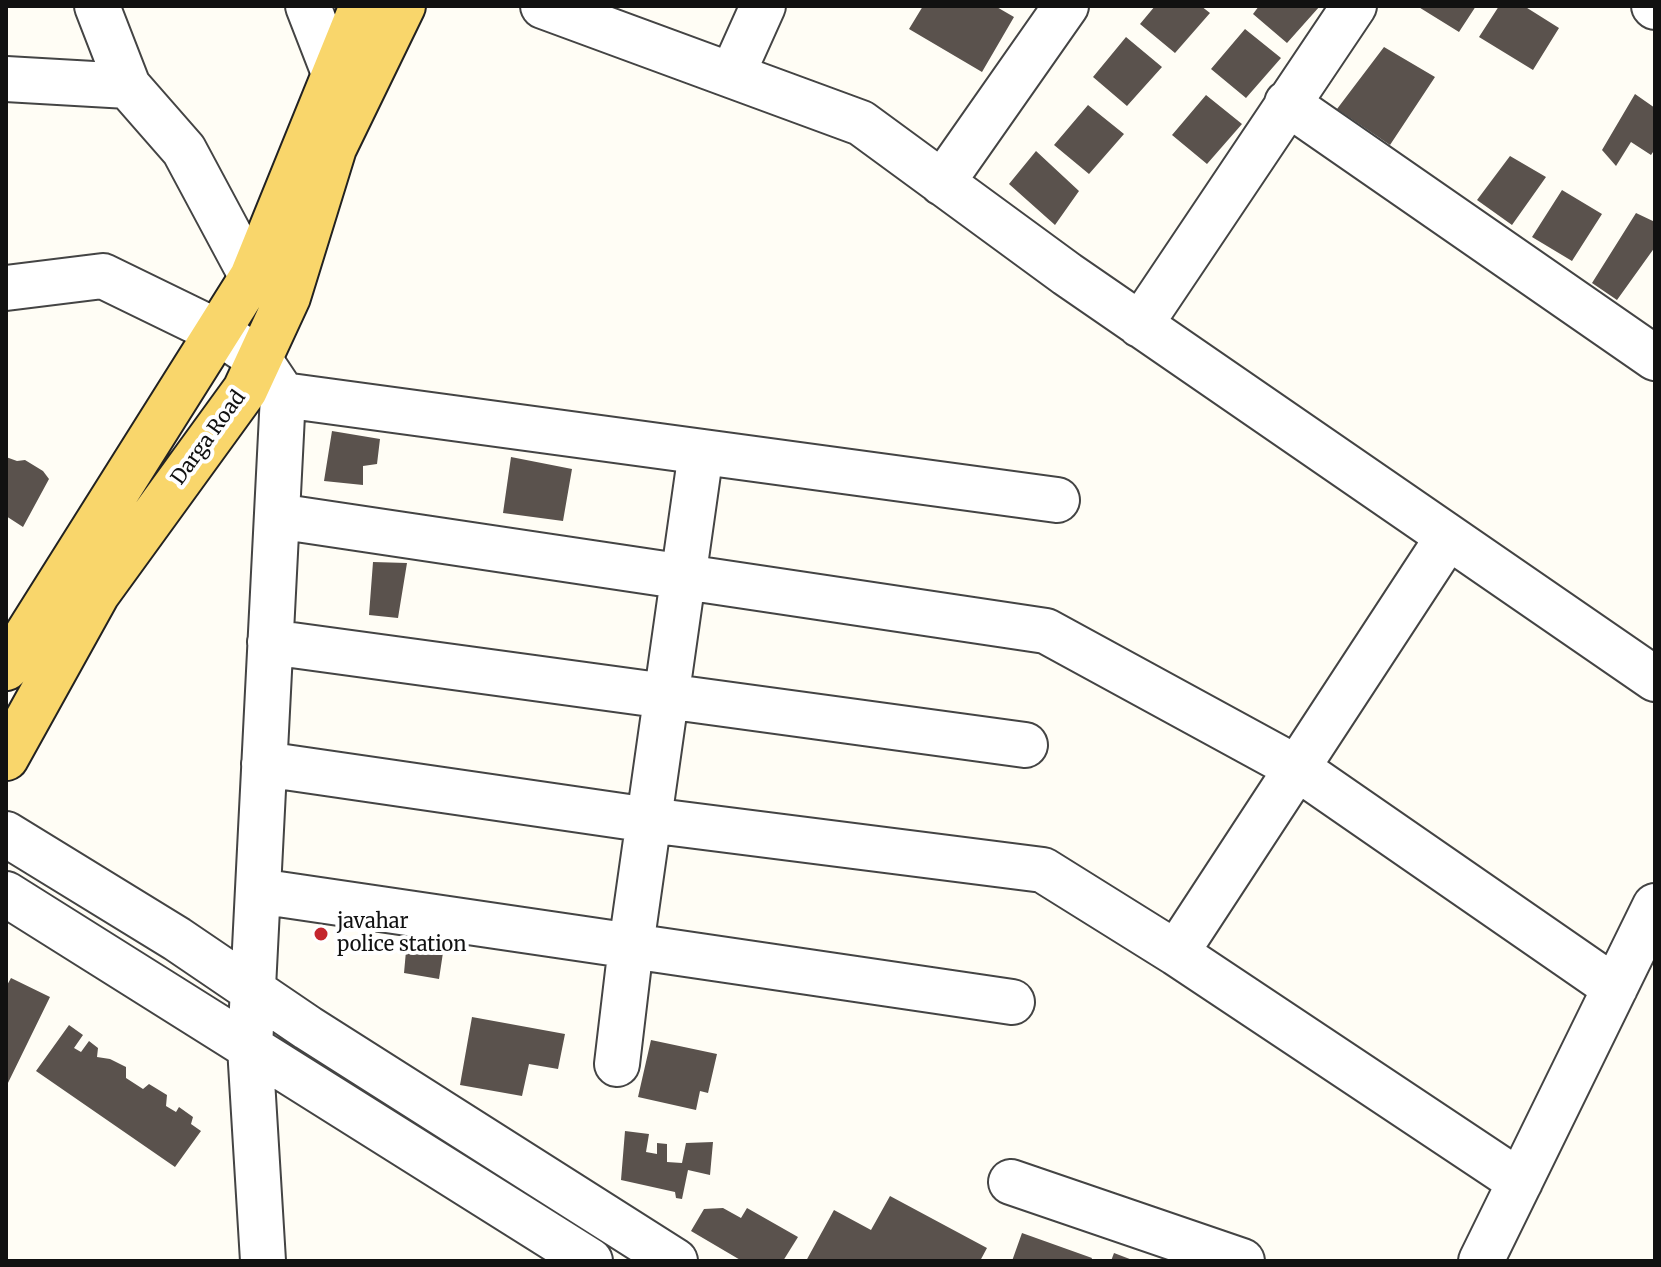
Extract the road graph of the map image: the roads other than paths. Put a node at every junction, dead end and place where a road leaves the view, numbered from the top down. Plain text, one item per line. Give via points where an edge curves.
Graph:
1 (97, 6) edge
2 (308, 6) edge
3 (362, 6) edge
4 (403, 6) edge
5 (543, 6) edge
6 (763, 6) edge
7 (1066, 6) edge
8 (1354, 6) edge
9 (334, 73) junction
10 (732, 75) junction
11 (6, 79) edge
12 (128, 86) junction
13 (1287, 103) junction
14 (942, 183) junction
15 (252, 277) junction
16 (6, 288) edge
17 (1140, 325) junction
18 (218, 332) junction
19 (1655, 358) edge
20 (259, 359) junction
21 (283, 395) junction
22 (701, 452) junction
23 (1057, 500) dead end
24 (277, 516) junction
25 (1448, 537) junction
26 (684, 575) junction
27 (270, 642) junction
28 (6, 668) edge
29 (1655, 679) edge
30 (666, 696) junction
31 (1025, 745) dead end
32 (6, 758) edge
33 (264, 764) junction
34 (1297, 768) junction
35 (649, 820) junction
36 (6, 834) edge
37 (258, 891) junction
38 (6, 894) edge
39 (1655, 906) edge
40 (631, 946) junction
41 (1176, 953) junction
42 (1615, 988) junction
43 (252, 989) junction
44 (1012, 1002) dead end
45 (250, 1047) junction
46 (617, 1064) dead end
47 (1011, 1182) dead end
48 (1520, 1182) junction
49 (263, 1261) edge
50 (590, 1261) edge
51 (675, 1261) edge
52 (1242, 1261) edge
53 (1481, 1261) edge

1 - 12 street
2 - 9 street
3 - 9 main road
4 - 20 main road, Darga Road via 334,148 288,297
5 - 10 street
6 - 10 street
7 - 14 street
8 - 13 street
9 - 15 main road
10 - 14 street via 861,123
11 - 12 street
12 - 15 street via 184,150
13 - 17 street
13 - 19 street
14 - 17 street
15 - 18 main road
16 - 18 street via 103,276
17 - 25 street
18 - 20 street
18 - 28 main road
20 - 21 street
20 - 32 main road, Darga Road via 245,390 97,594
21 - 22 street
21 - 24 street
22 - 23 street
22 - 26 street
24 - 26 street
24 - 27 street
25 - 29 street
25 - 34 street
26 - 30 street
26 - 34 street via 1046,631
27 - 30 street
27 - 33 street
30 - 31 street
30 - 35 street
33 - 35 street
33 - 37 street
34 - 41 street
34 - 42 street
35 - 40 street
35 - 41 street via 1043,870
36 - 43 street
37 - 40 street
37 - 43 street
38 - 45 street
39 - 42 street
40 - 44 street
40 - 46 street
41 - 48 street
42 - 48 street
43 - 45 street
43 - 51 street
45 - 49 street
45 - 50 street
47 - 52 street
48 - 53 street

